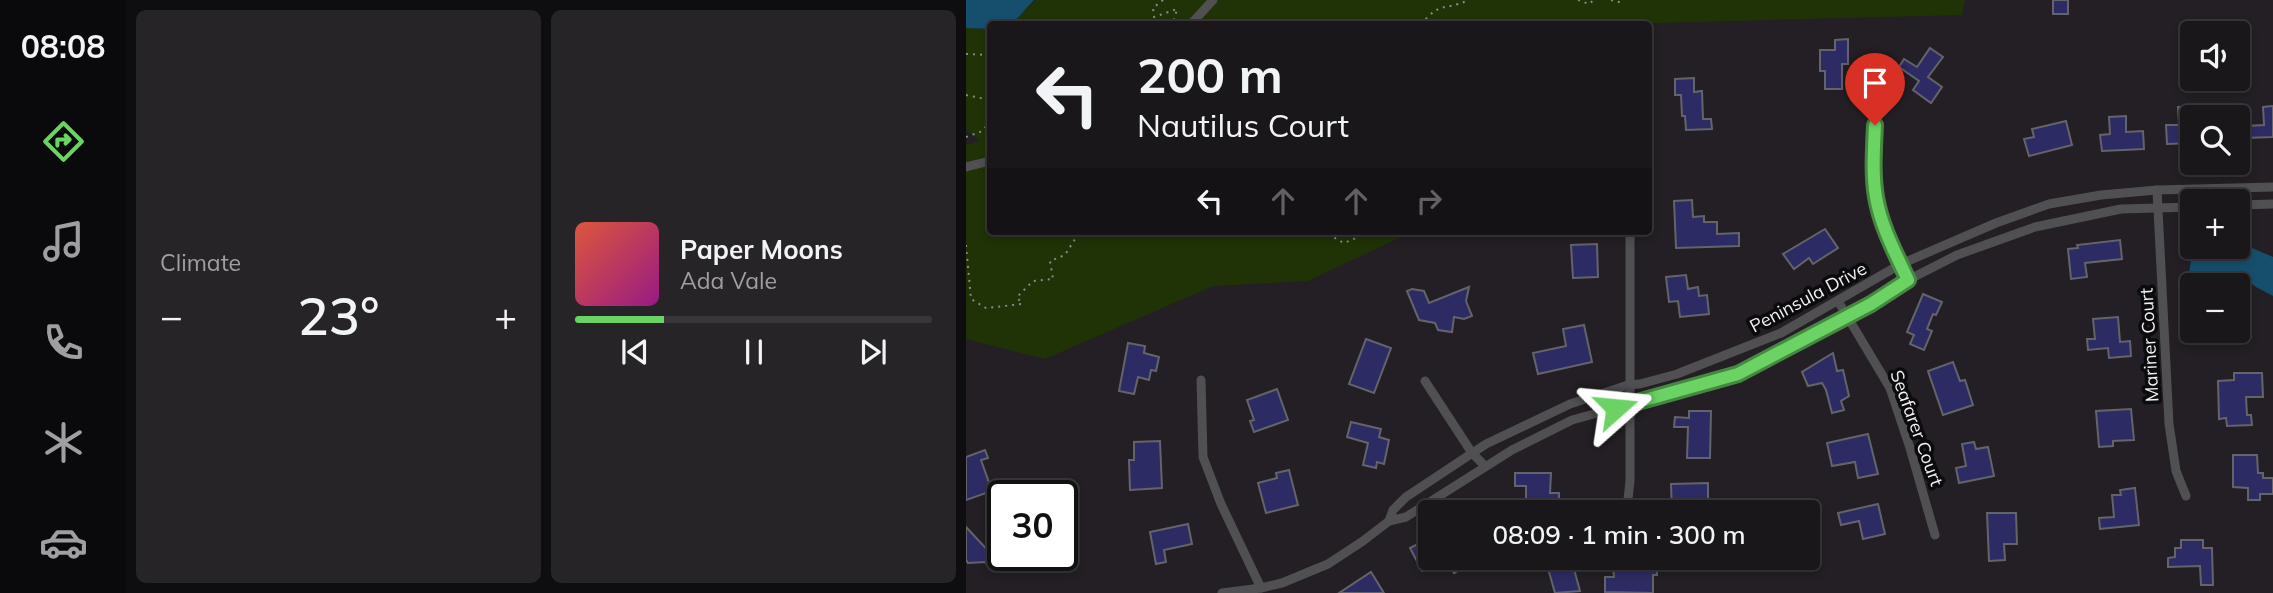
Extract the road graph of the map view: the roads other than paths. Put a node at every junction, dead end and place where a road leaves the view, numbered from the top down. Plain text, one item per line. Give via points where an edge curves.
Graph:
1 (1213, 0) edge
2 (1194, 21) edge
3 (1875, 125) dead end
4 (987, 162) edge
5 (966, 167) edge
6 (2273, 187) edge
7 (2157, 190) junction
8 (2273, 204) edge
9 (2250, 205) edge
10 (2157, 207) junction
11 (2180, 207) edge
12 (1630, 235) edge
13 (1901, 264) junction
14 (1908, 280) junction
15 (1838, 301) junction
16 (1847, 317) junction
17 (1201, 380) dead end
18 (1425, 381) dead end
19 (1628, 385) junction
20 (1629, 403) junction
21 (1472, 453) junction
22 (1485, 466) junction
23 (2186, 496) dead end
24 (1628, 500) edge
25 (1389, 521) junction
26 (1935, 535) dead end
27 (1261, 589) junction
28 (1222, 593) edge

1 - 2 street
3 - 13 street via 1877,200
4 - 5 street
6 - 7 street, Peninsula Drive
7 - 10 street, Mariner Court
7 - 13 street, Peninsula Drive via 2049,204
8 - 9 street
10 - 11 street, Peninsula Drive
10 - 14 street, Peninsula Drive via 2121,209 2035,227 1957,255
10 - 23 street, Mariner Court via 2169,424 2176,471
12 - 19 street
13 - 14 street
13 - 15 street, Peninsula Drive
14 - 16 street, Peninsula Drive
15 - 16 street, Seafarer Court
15 - 19 street, Peninsula Drive via 1782,333 1677,374
16 - 20 street, Peninsula Drive via 1738,374
16 - 26 street, Seafarer Court via 1889,388
17 - 27 street via 1203,457
18 - 21 street
19 - 20 street
19 - 21 street, Peninsula Drive via 1570,404
20 - 22 street, Peninsula Drive via 1572,420
20 - 24 street
21 - 22 street
21 - 25 street, Peninsula Drive via 1406,496
22 - 25 street, Peninsula Drive via 1406,517
25 - 27 street, Peninsula Drive via 1328,564
27 - 28 street, Peninsula Drive

